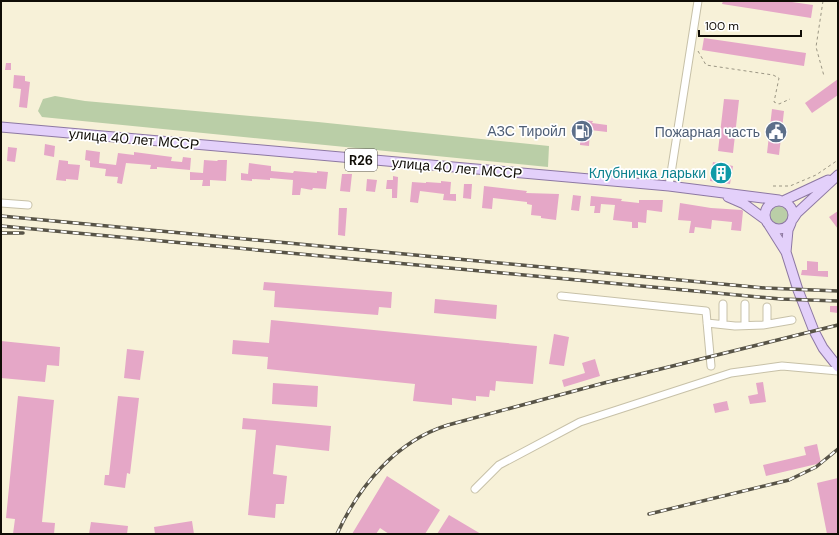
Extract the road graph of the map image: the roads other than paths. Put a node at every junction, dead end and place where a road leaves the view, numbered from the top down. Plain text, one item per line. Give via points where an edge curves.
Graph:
1 (698, 1) edge
2 (1, 127) edge
3 (836, 176) edge
4 (669, 186) junction
5 (721, 193) junction
6 (781, 200) junction
7 (1, 203) edge
8 (28, 205) dead end
9 (792, 220) junction
10 (767, 222) junction
11 (786, 252) junction
12 (561, 296) dead end
13 (723, 304) dead end
14 (745, 304) dead end
15 (767, 307) dead end
16 (792, 320) dead end
17 (707, 323) junction
18 (723, 324) junction
19 (767, 324) junction
20 (745, 325) junction
21 (711, 366) dead end
22 (838, 367) edge
23 (838, 371) edge
24 (475, 489) dead end

1 - 4 street
2 - 4 main road, улица 40 лет МССР / R26
3 - 6 main road
3 - 9 main road
4 - 5 main road, улица 40 лет МССР / R26
5 - 6 main road, улица 40 лет МССР / R26
5 - 10 main road, улица 40 лет МССР / R26 via 744,204
6 - 9 main road via 792,207
6 - 10 main road via 768,205 765,212
7 - 8 street
9 - 10 main road via 784,229 778,229
9 - 11 main road via 788,230
10 - 11 main road
11 - 22 main road via 814,331
12 - 17 street via 706,311
13 - 18 street
14 - 20 street
15 - 19 street
16 - 19 street
17 - 18 street
17 - 21 street
18 - 20 street
19 - 20 street
23 - 24 street via 782,366 731,373 580,422 499,465

